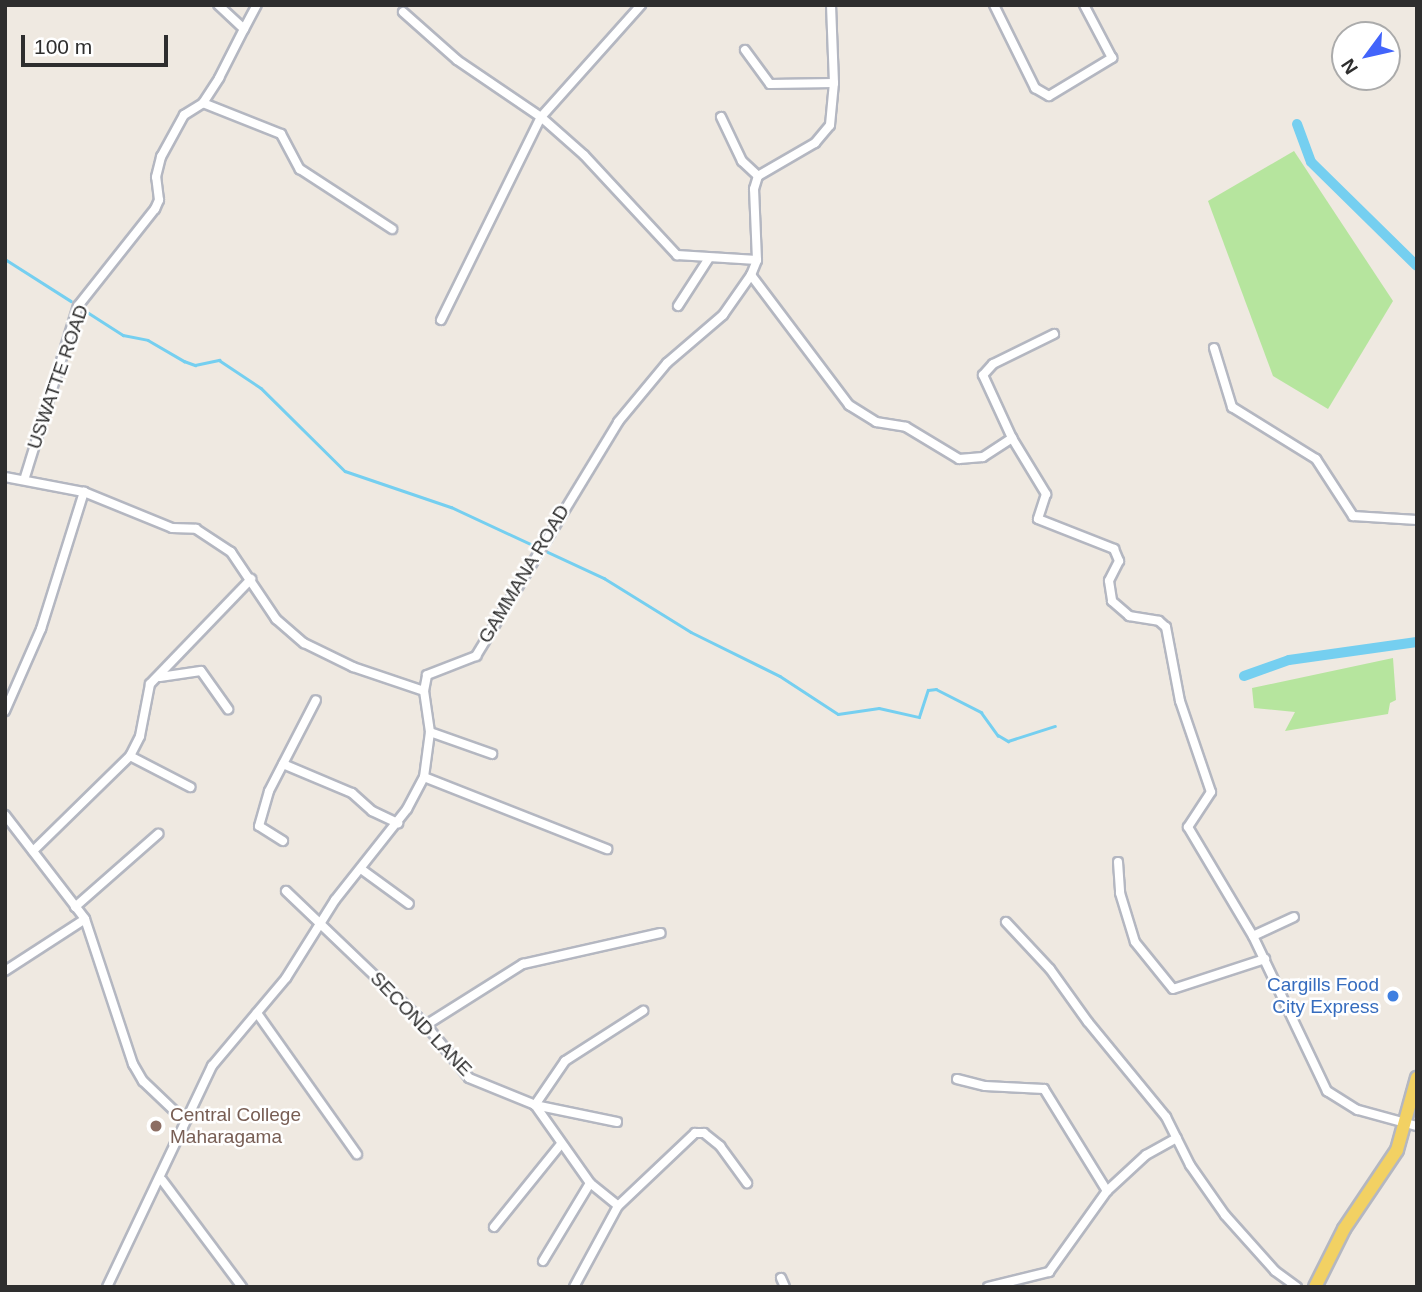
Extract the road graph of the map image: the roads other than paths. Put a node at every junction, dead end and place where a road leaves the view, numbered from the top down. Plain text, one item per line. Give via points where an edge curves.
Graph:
1 (218, 5) edge
2 (257, 5) edge
3 (641, 5) edge
4 (831, 5) edge
5 (993, 5) edge
6 (1084, 5) edge
7 (403, 12) dead end
8 (244, 29) junction
9 (745, 50) dead end
10 (834, 83) junction
11 (203, 103) junction
12 (541, 117) junction
13 (721, 117) dead end
14 (758, 176) junction
15 (392, 229) dead end
16 (709, 258) junction
17 (757, 260) junction
18 (751, 275) junction
19 (678, 306) dead end
20 (441, 320) dead end
21 (1054, 334) dead end
22 (1214, 348) dead end
23 (1012, 438) junction
24 (5, 477) edge
25 (25, 478) junction
26 (84, 492) junction
27 (1417, 520) edge
28 (251, 579) junction
29 (5, 677) edge
30 (157, 677) junction
31 (18, 678) junction
32 (424, 691) junction
33 (316, 700) dead end
34 (228, 709) dead end
35 (5, 711) edge
36 (430, 732) junction
37 (492, 754) dead end
38 (130, 756) junction
39 (284, 764) junction
40 (424, 777) junction
41 (190, 787) dead end
42 (5, 815) edge
43 (398, 823) junction
44 (158, 834) dead end
45 (283, 841) dead end
46 (607, 849) dead end
47 (33, 851) junction
48 (1118, 862) dead end
49 (360, 869) junction
50 (286, 891) dead end
51 (409, 904) dead end
52 (75, 906) junction
53 (1294, 917) dead end
54 (85, 919) junction
55 (1006, 922) dead end
56 (322, 925) junction
57 (661, 933) dead end
58 (1254, 936) junction
59 (1265, 959) junction
60 (5, 971) edge
61 (643, 1011) dead end
62 (257, 1013) junction
63 (426, 1024) junction
64 (1417, 1078) edge
65 (957, 1079) dead end
66 (536, 1105) junction
67 (184, 1120) junction
68 (617, 1122) dead end
69 (1412, 1125) edge
70 (1177, 1138) junction
71 (561, 1144) junction
72 (357, 1154) dead end
73 (162, 1180) junction
74 (590, 1184) junction
75 (747, 1184) dead end
76 (1107, 1191) junction
77 (618, 1206) junction
78 (494, 1227) dead end
79 (543, 1261) dead end
80 (780, 1278) dead end
81 (107, 1287) edge
82 (242, 1287) edge
83 (573, 1287) edge
84 (785, 1287) edge
85 (988, 1287) edge
86 (1297, 1287) edge
87 (1315, 1287) edge

1 - 8 street
2 - 8 street, USWATTE ROAD
3 - 12 street
4 - 10 street
5 - 6 street via 1035,88 1049,96 1112,58
7 - 12 street via 457,60
8 - 11 street, USWATTE ROAD
9 - 10 street via 770,84
10 - 14 street via 830,125 815,143
11 - 15 street via 281,134 300,169
11 - 25 street, USWATTE ROAD via 184,115 161,157 155,209 78,306
12 - 16 street via 584,155 677,255
12 - 20 street
13 - 14 street via 742,161
14 - 17 street, GAMMANA ROAD via 754,189
16 - 17 street
16 - 19 street
17 - 18 street, GAMMANA ROAD
18 - 23 street via 849,405 876,422 906,426 959,459 984,457
18 - 32 street, GAMMANA ROAD via 723,314 667,363 618,422 476,656 468,663 434,670
21 - 23 street via 993,364 983,376
22 - 27 street via 1232,407 1316,459 1353,516
23 - 58 street via 1046,494 1040,522 1114,549 1119,561 1109,582 1112,601 1129,616 1159,621 1166,627 1180,701 1211,792 1188,827
24 - 25 street
25 - 26 street
26 - 28 street via 172,528 196,529 231,552
26 - 31 street via 41,629
28 - 30 street
28 - 32 street via 276,618 304,643 353,667
29 - 31 street
30 - 34 street via 201,671
30 - 38 street via 150,684 140,736
31 - 35 street
32 - 36 street
33 - 39 street
36 - 37 street
36 - 40 street
38 - 41 street
38 - 47 street
39 - 43 street via 352,793 372,811
39 - 45 street via 259,826
40 - 43 street
40 - 46 street
42 - 47 street
43 - 49 street
44 - 52 street
47 - 52 street
48 - 59 street via 1120,893 1135,942 1173,989
49 - 51 street
49 - 56 street
50 - 56 street, SECOND LANE
52 - 54 street
53 - 58 street
54 - 60 street
54 - 67 street via 133,1064 143,1081
55 - 70 street via 1051,969 1087,1022 1166,1117
56 - 62 street
56 - 63 street, SECOND LANE
57 - 63 street via 523,964
58 - 59 street
59 - 69 street via 1327,1091 1358,1110
61 - 66 street via 574,1053
62 - 67 street via 212,1066
62 - 72 street
63 - 66 street, SECOND LANE via 470,1078
64 - 69 main road
65 - 76 street via 985,1086 1044,1089
66 - 68 street, SECOND LANE
66 - 71 street
67 - 73 street
69 - 87 main road
70 - 76 street via 1146,1155
70 - 86 street via 1225,1215 1275,1271
71 - 74 street
71 - 78 street
73 - 81 street
73 - 82 street
74 - 77 street
74 - 79 street
75 - 77 street via 720,1146 704,1133 695,1133
76 - 85 street via 1049,1272
77 - 83 street
80 - 84 street

